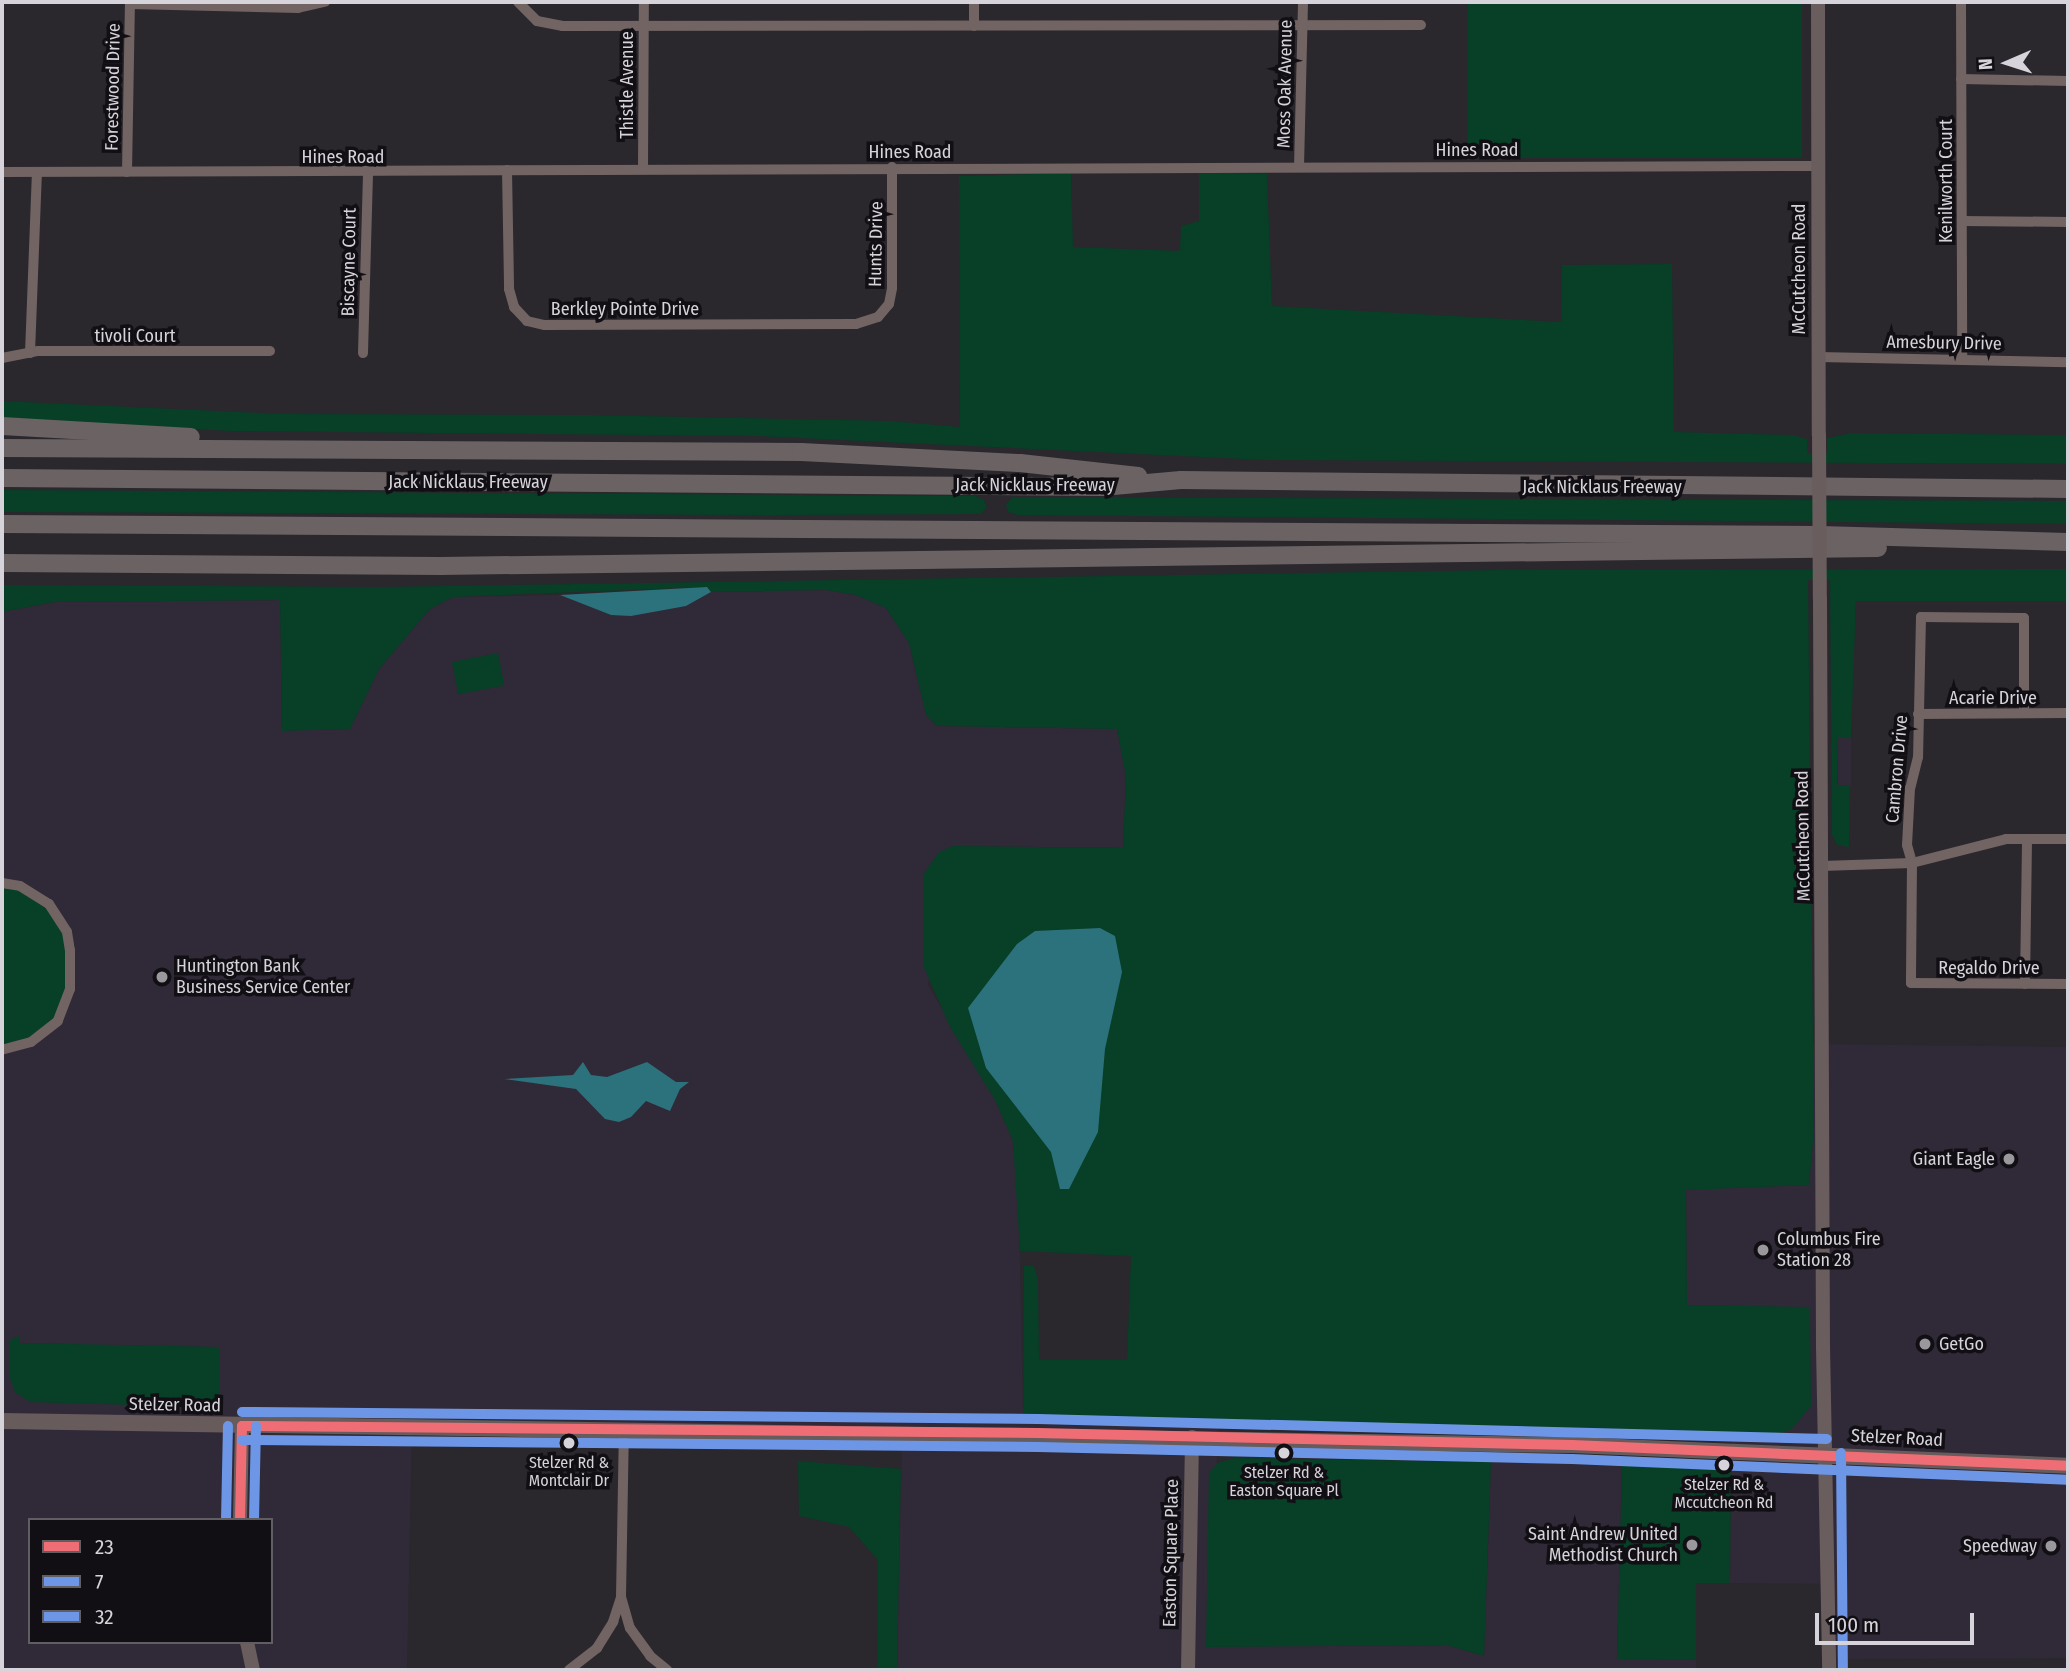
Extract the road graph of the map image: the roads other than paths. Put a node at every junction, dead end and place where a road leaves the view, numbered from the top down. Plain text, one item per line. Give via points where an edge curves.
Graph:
1 (325, 2) edge
2 (518, 2) edge
3 (644, 2) edge
4 (974, 2) edge
5 (1303, 2) edge
6 (1818, 2) edge
7 (1961, 2) edge
8 (130, 3) edge
9 (1302, 25) junction
10 (1421, 25) dead end
11 (643, 26) junction
12 (974, 26) junction
13 (1961, 79) junction
14 (2068, 81) edge
15 (1818, 166) junction
16 (892, 167) junction
17 (1299, 167) junction
18 (643, 168) junction
19 (507, 170) junction
20 (2, 172) edge
21 (37, 172) junction
22 (127, 172) junction
23 (368, 172) junction
24 (1962, 221) junction
25 (2068, 222) edge
26 (878, 317) joint
27 (270, 351) dead end
28 (30, 353) junction
29 (363, 353) dead end
30 (1819, 356) junction
31 (2, 358) edge
32 (1962, 359) junction
33 (2068, 362) edge
34 (2, 426) edge
35 (2, 448) edge
36 (320, 449) junction
37 (2, 478) edge
38 (1181, 480) junction
39 (2068, 489) edge
40 (2, 524) edge
41 (2068, 544) edge
42 (2, 563) edge
43 (440, 566) junction
44 (2, 569) edge
45 (2024, 712) junction
46 (2068, 713) edge
47 (1918, 714) junction
48 (2027, 839) junction
49 (2068, 839) edge
50 (1912, 863) junction
51 (1822, 866) junction
52 (2, 883) edge
53 (1910, 983) joint
54 (2025, 984) junction
55 (2068, 984) edge
56 (2, 1050) edge
57 (2, 1421) edge
58 (242, 1426) junction
59 (624, 1429) junction
60 (1192, 1437) junction
61 (1827, 1453) junction
62 (2068, 1466) edge
63 (240, 1518) edge
64 (621, 1597) junction
65 (247, 1644) edge
66 (253, 1670) edge
67 (569, 1670) edge
68 (667, 1670) edge
69 (1188, 1670) edge
70 (1829, 1670) edge

1 - 8 street via 298,8
2 - 11 street via 537,21 562,26
3 - 11 street, Thistle Avenue
4 - 12 street
5 - 9 street, Moss Oak Avenue
6 - 15 main road, McCutcheon Road
7 - 13 street, Kenilworth Court
8 - 22 street, Forestwood Drive
9 - 10 street
9 - 12 street
9 - 17 street, Moss Oak Avenue
11 - 12 street
11 - 18 street, Thistle Avenue
13 - 14 street
13 - 24 street, Kenilworth Court
15 - 17 street, Hines Road
15 - 30 main road, McCutcheon Road
16 - 17 street, Hines Road
16 - 18 street, Hines Road
16 - 26 street, Hunts Drive via 892,288 889,304
18 - 19 street, Hines Road
19 - 23 street, Hines Road
19 - 26 street, Berkley Pointe Drive via 509,289 513,307 527,321 545,326 856,324
20 - 21 street, Hines Road
21 - 22 street, Hines Road
21 - 28 street
22 - 23 street, Hines Road
23 - 29 street, Biscayne Court
24 - 25 street
24 - 32 street, Kenilworth Court
27 - 28 street, tivoli Court
28 - 31 street, tivoli Court
30 - 32 street, Amesbury Drive
30 - 51 main road, McCutcheon Road, bridge
32 - 33 street, Amesbury Drive
34 - 36 highway
35 - 36 highway
36 - 38 highway via 801,452 1020,463
37 - 38 highway, Jack Nicklaus Freeway via 1075,487
38 - 39 highway, Jack Nicklaus Freeway
40 - 41 highway via 1820,535
41 - 43 highway
42 - 43 highway
43 - 44 highway
45 - 46 street, Acarie Drive
45 - 47 street, Acarie Drive
45 - 47 street, Cambron Drive via 2024,618 1921,617
47 - 50 street, Cambron Drive via 1907,845
48 - 49 street
48 - 50 street via 2006,839
48 - 54 street
50 - 51 street
50 - 53 street, Cambron Drive
51 - 61 main road, McCutcheon Road
52 - 56 street via 36,893 60,918 70,950 70,980 58,1021 31,1042
53 - 54 street, Regaldo Drive
54 - 55 street, Regaldo Drive
57 - 58 main road, Stelzer Road
58 - 59 main road, Stelzer Road
58 - 63 main road
59 - 60 main road, Stelzer Road
59 - 64 street
60 - 61 main road, Stelzer Road
60 - 69 main road, Easton Square Place
61 - 62 main road, Stelzer Road
61 - 70 main road, McCutcheon Road
64 - 67 street via 597,1648
64 - 68 street via 631,1628 650,1656
65 - 66 main road

